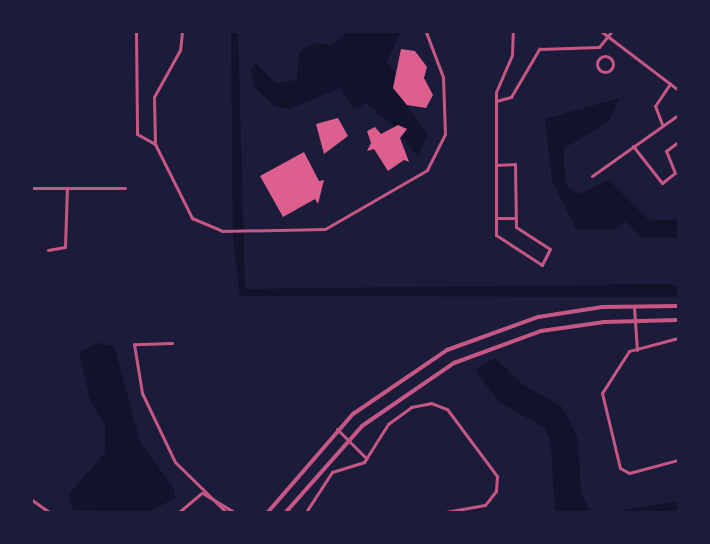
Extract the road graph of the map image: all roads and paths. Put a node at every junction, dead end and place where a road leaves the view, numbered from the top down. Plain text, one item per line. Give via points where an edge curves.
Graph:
1 (136, 32) edge
2 (182, 32) edge
3 (426, 32) edge
4 (513, 32) edge
5 (602, 32) edge
6 (611, 32) edge
7 (608, 36) junction
8 (600, 45) junction
9 (601, 57) junction
10 (670, 84) junction
11 (678, 90) edge
12 (496, 101) junction
13 (678, 115) edge
14 (663, 124) junction
15 (678, 142) edge
16 (155, 144) junction
17 (633, 146) junction
18 (496, 165) junction
19 (592, 176) dead end
20 (32, 188) edge
21 (67, 188) junction
22 (125, 188) dead end
23 (496, 218) junction
24 (516, 218) junction
25 (48, 250) dead end
26 (634, 306) junction
27 (678, 306) edge
28 (678, 320) edge
29 (634, 321) junction
30 (678, 338) edge
31 (172, 343) dead end
32 (637, 350) junction
33 (337, 429) junction
34 (346, 440) junction
35 (367, 459) junction
36 (678, 460) edge
37 (202, 493) junction
38 (32, 500) edge
39 (49, 513) edge
40 (179, 513) edge
41 (226, 513) edge
42 (234, 513) edge
43 (268, 513) edge
44 (286, 513) edge
45 (306, 513) edge
46 (446, 513) edge

1 - 16 street via 137,134
2 - 16 street via 178,54 154,98
3 - 16 street via 443,77 445,134 426,170 325,229 211,230 194,221
4 - 12 street via 512,55
5 - 7 street
6 - 7 street
7 - 8 street
7 - 10 street
8 - 9 street
8 - 12 street via 539,49 511,97
9 - 9 street via 598,68 608,71 611,59
10 - 11 street
10 - 14 street via 655,106
12 - 18 street
13 - 14 street
14 - 17 street
15 - 17 street via 666,151 675,173 662,183
17 - 19 street
18 - 23 street
18 - 24 street via 515,164
20 - 21 street
21 - 22 street
21 - 25 street via 65,247
23 - 24 street
23 - 24 street via 499,241 542,265 550,249 520,232
26 - 27 street
26 - 29 street
26 - 33 street via 538,317 478,336 403,375
28 - 29 street
29 - 32 street
29 - 34 street via 541,331 475,353 404,394
30 - 32 street
31 - 37 street via 134,344 139,381 164,446
32 - 36 street via 618,362 602,393 615,463 629,473
33 - 34 street
33 - 43 street
34 - 35 street
34 - 44 street
35 - 45 street via 332,471
35 - 46 street via 388,424 411,407 431,403 447,409 495,470 497,483 482,507
37 - 40 street
37 - 41 street
37 - 42 street
38 - 39 street

